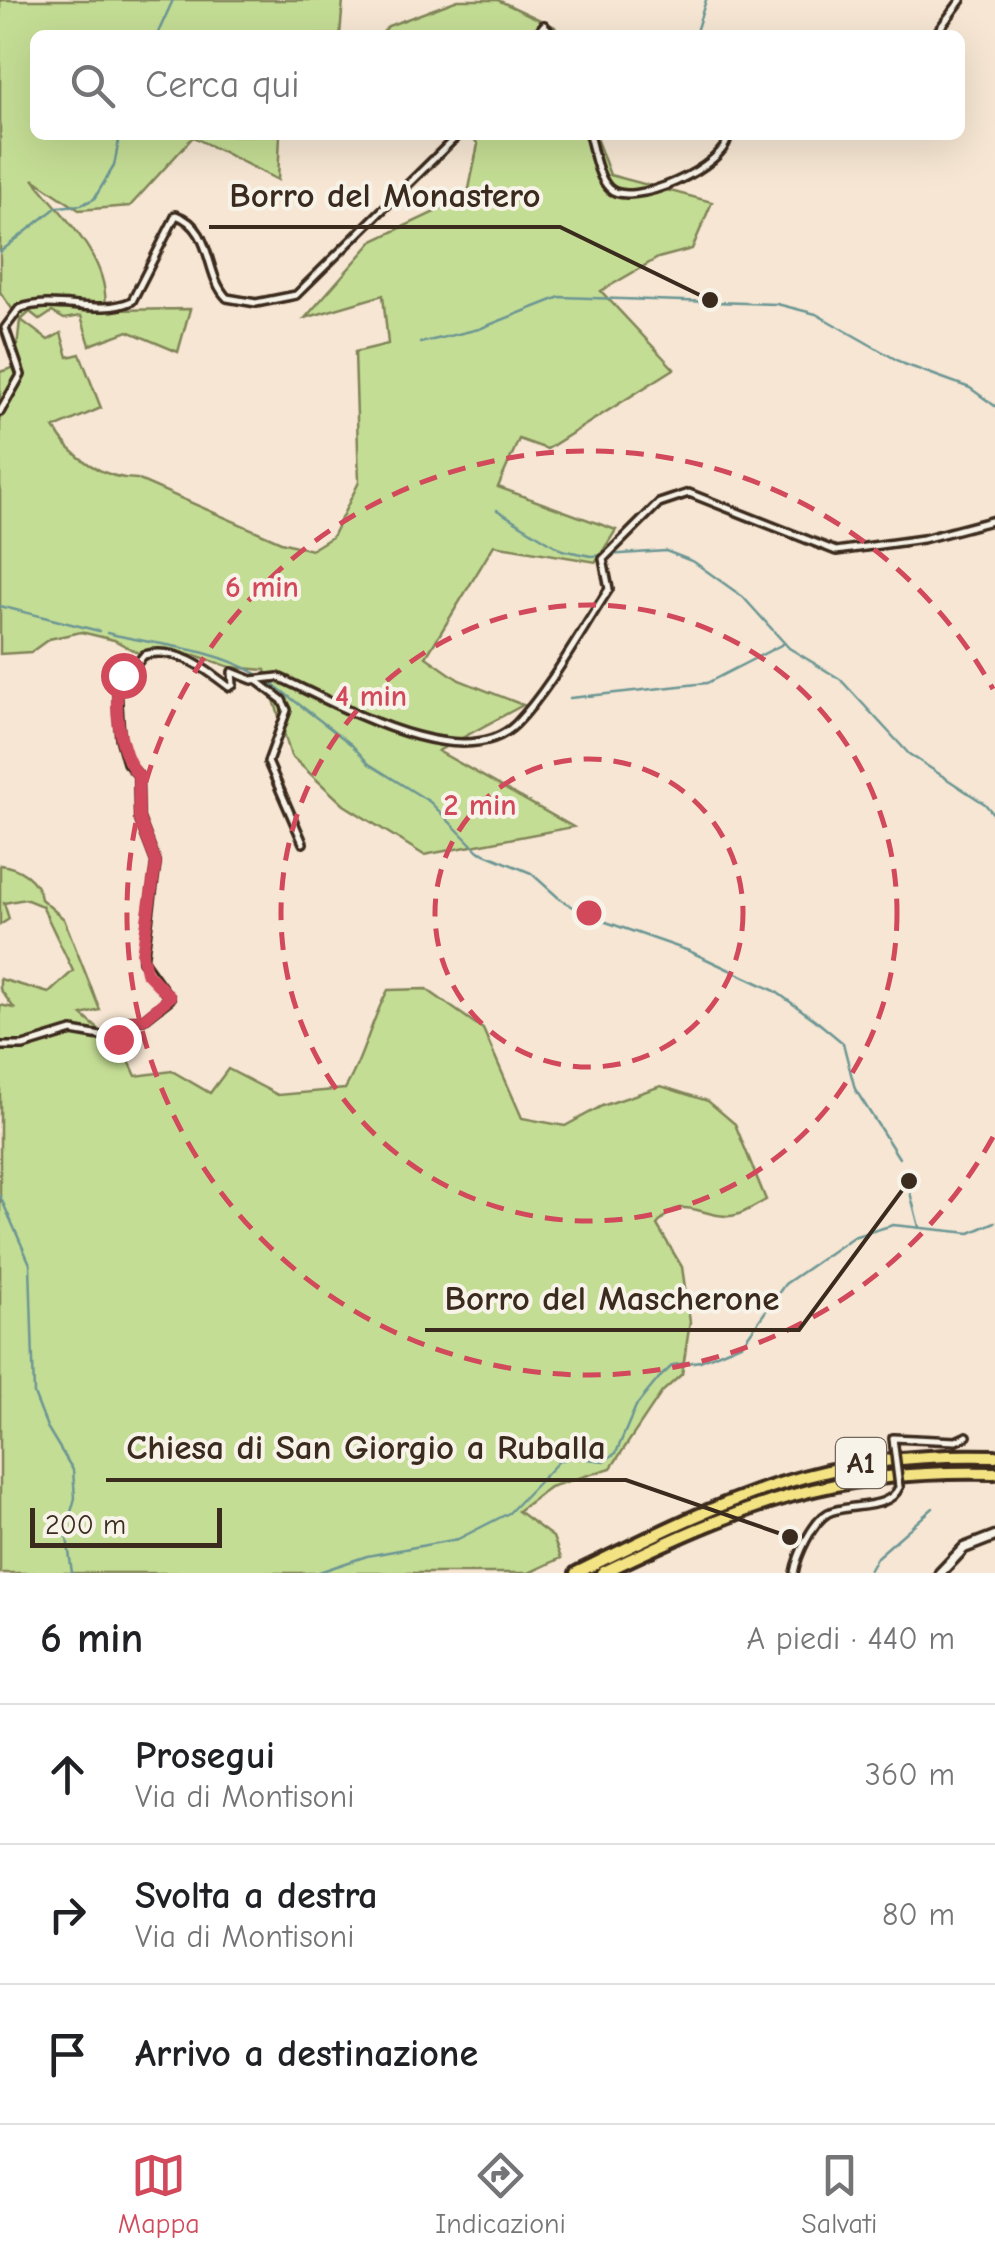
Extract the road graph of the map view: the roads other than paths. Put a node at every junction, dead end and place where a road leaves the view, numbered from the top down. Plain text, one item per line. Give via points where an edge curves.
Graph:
1 (961, 0) edge
2 (939, 30) edge
3 (453, 140) edge
4 (591, 140) edge
5 (727, 140) edge
6 (0, 412) edge
7 (995, 520) edge
8 (256, 680) junction
9 (303, 843) dead end
10 (0, 1046) edge
11 (967, 1436) dead end
12 (995, 1456) edge
13 (995, 1473) edge
14 (995, 1536) edge
15 (576, 1573) edge
16 (602, 1573) edge
17 (794, 1573) edge
18 (940, 1573) edge

1 - 2 street
3 - 6 street via 289,299 227,298 200,234 176,215 132,301 19,310 5,328 21,375
4 - 5 street via 605,182 624,194 665,186 706,165
7 - 8 street via 922,540 836,552 690,492 666,498 603,559 609,590 518,722 485,740 422,740 278,677
8 - 9 street via 287,710 268,762
8 - 10 street via 232,672 229,687 191,662 150,653 117,686 120,738 138,775 139,818 156,862 143,962 168,1002 132,1020 118,1039 72,1031
11 - 17 street, bridge via 893,1438 899,1488 890,1499 824,1516 800,1545
12 - 15 highway, A1 via 855,1463 795,1477 731,1498
13 - 16 highway, A1 via 908,1473 811,1487 736,1510
14 - 18 street via 964,1548

